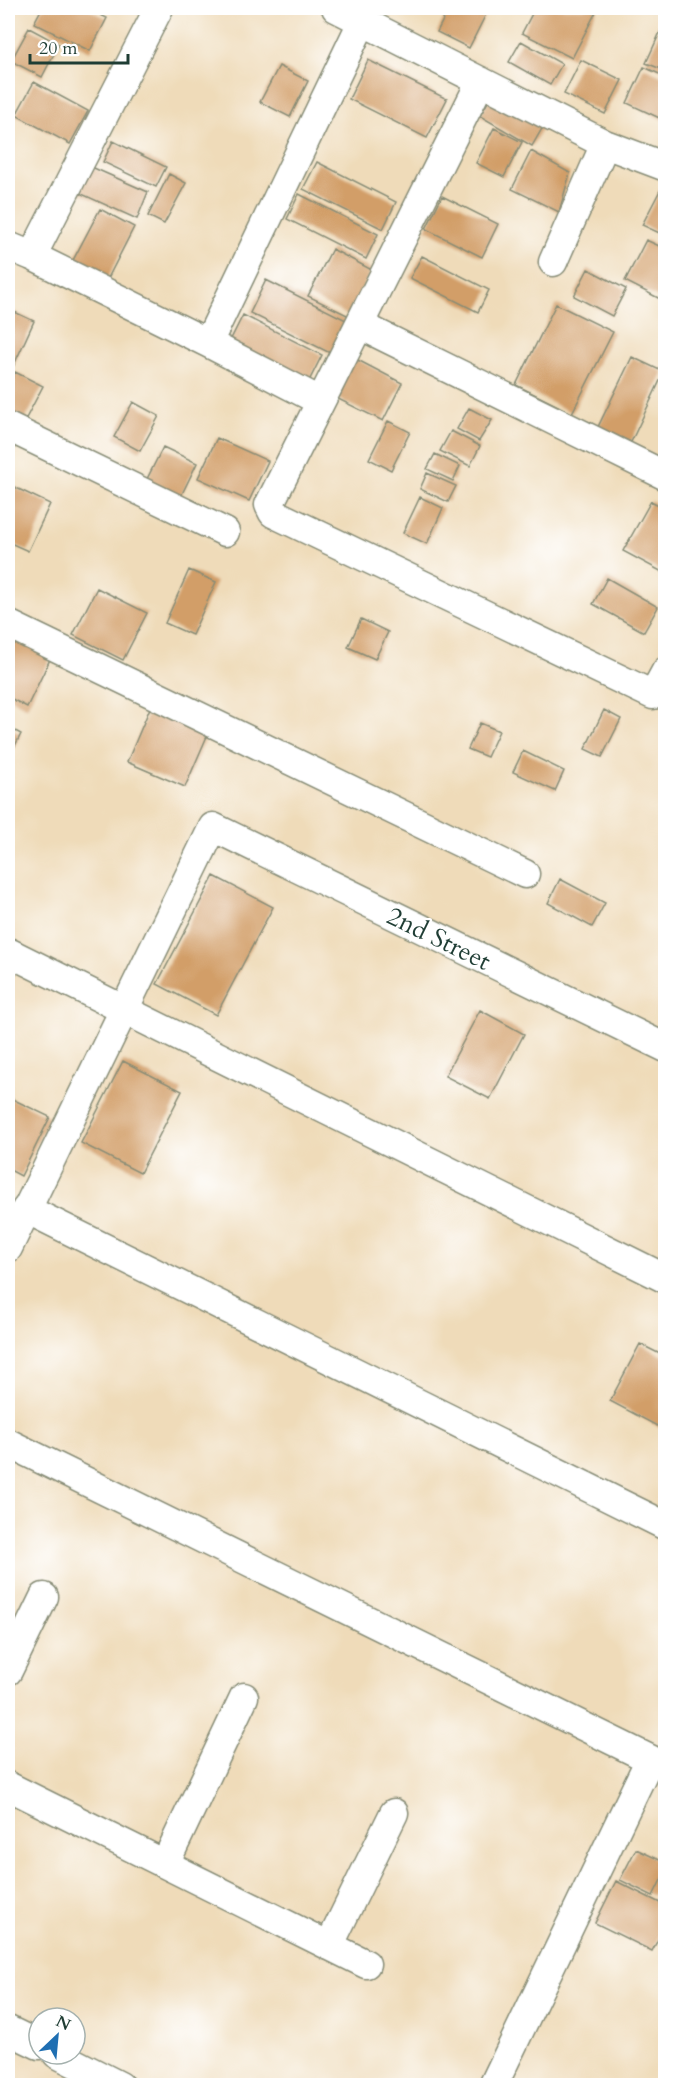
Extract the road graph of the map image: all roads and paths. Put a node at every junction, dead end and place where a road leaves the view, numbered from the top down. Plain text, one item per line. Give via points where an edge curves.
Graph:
1 (159, 8) edge
2 (336, 8) edge
3 (363, 20) junction
4 (481, 81) junction
5 (605, 144) junction
6 (666, 167) edge
7 (20, 251) edge
8 (553, 262) dead end
9 (360, 325) junction
10 (208, 343) junction
11 (320, 401) junction
12 (8, 427) edge
13 (666, 476) edge
14 (225, 532) dead end
15 (8, 624) edge
16 (666, 670) edge
17 (525, 874) dead end
18 (8, 952) edge
19 (123, 1010) junction
20 (664, 1044) edge
21 (26, 1209) junction
22 (8, 1248) edge
23 (666, 1279) edge
24 (8, 1443) edge
25 (666, 1526) edge
26 (44, 1597) dead end
27 (8, 1671) edge
28 (244, 1697) dead end
29 (658, 1763) edge
30 (8, 1786) edge
31 (394, 1813) dead end
32 (165, 1864) junction
33 (329, 1946) junction
34 (366, 1964) dead end
35 (8, 2030) edge
36 (27, 2039) edge
37 (81, 2066) edge
38 (120, 2085) edge
39 (493, 2085) edge

1 - 7 street
2 - 3 street
3 - 4 street
3 - 10 street
4 - 5 street
4 - 9 street
5 - 6 street
5 - 8 street
7 - 10 street
9 - 11 street
9 - 13 street
10 - 11 street
11 - 16 street via 270,501 273,513 653,695
12 - 14 street
15 - 17 street
18 - 19 street
19 - 20 street, 2nd Street via 213,827
19 - 21 street
19 - 23 street
21 - 22 street
21 - 25 street
24 - 29 street
26 - 27 street
28 - 32 street
29 - 39 street
30 - 32 street
31 - 33 street
32 - 33 street
33 - 34 street
35 - 36 street
37 - 38 street

